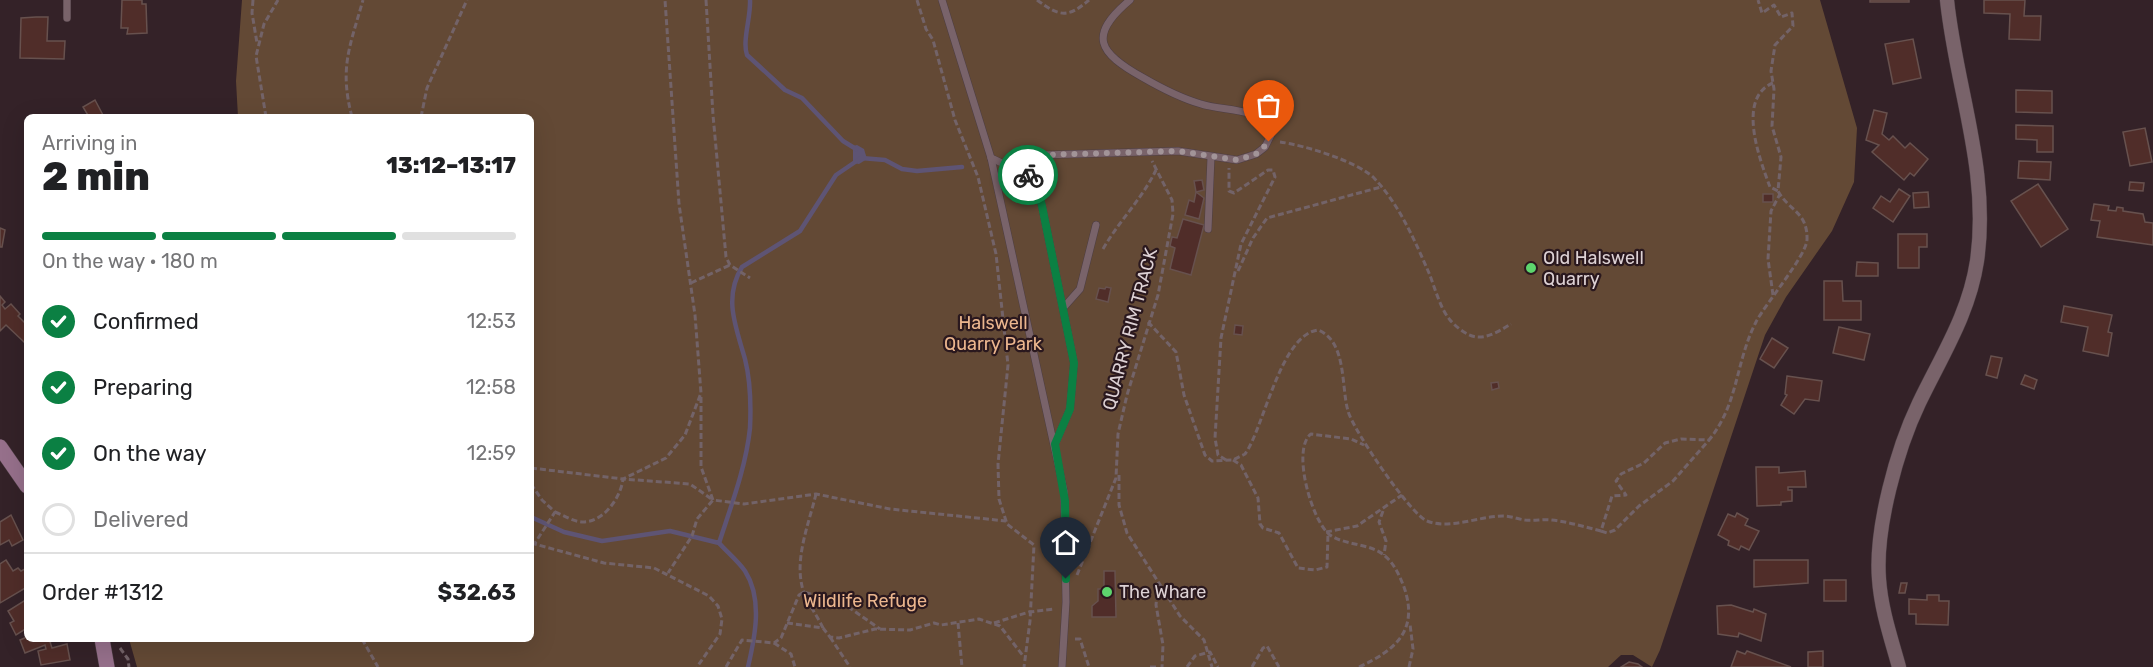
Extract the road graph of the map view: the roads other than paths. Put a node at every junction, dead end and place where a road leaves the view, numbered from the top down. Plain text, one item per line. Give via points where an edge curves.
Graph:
1 (67, 0) edge
2 (942, 0) edge
3 (1130, 0) edge
4 (1947, 0) edge
5 (67, 18) dead end
6 (1211, 157) junction
7 (991, 158) junction
8 (1010, 166) junction
9 (1096, 225) dead end
10 (1208, 229) dead end
11 (1064, 307) junction
12 (1055, 444) junction
13 (0, 447) edge
14 (24, 482) edge
15 (103, 642) edge
16 (107, 667) edge
17 (1062, 667) edge
18 (1899, 667) edge

1 - 5 lane
2 - 7 lane
3 - 6 lane via 1106,26 1103,45 1111,58 1183,98 1258,117 1270,128 1269,141 1256,154 1230,160
4 - 18 street via 1977,169 1977,258 1967,306 1907,429 1890,488 1878,576
6 - 8 lane via 1178,151 1042,155
6 - 10 lane
7 - 8 lane
7 - 12 lane
8 - 11 lane via 1028,175 1038,190
9 - 11 lane via 1080,289
11 - 12 lane via 1074,381 1067,420
12 - 17 lane via 1065,501
13 - 14 street
15 - 16 street

